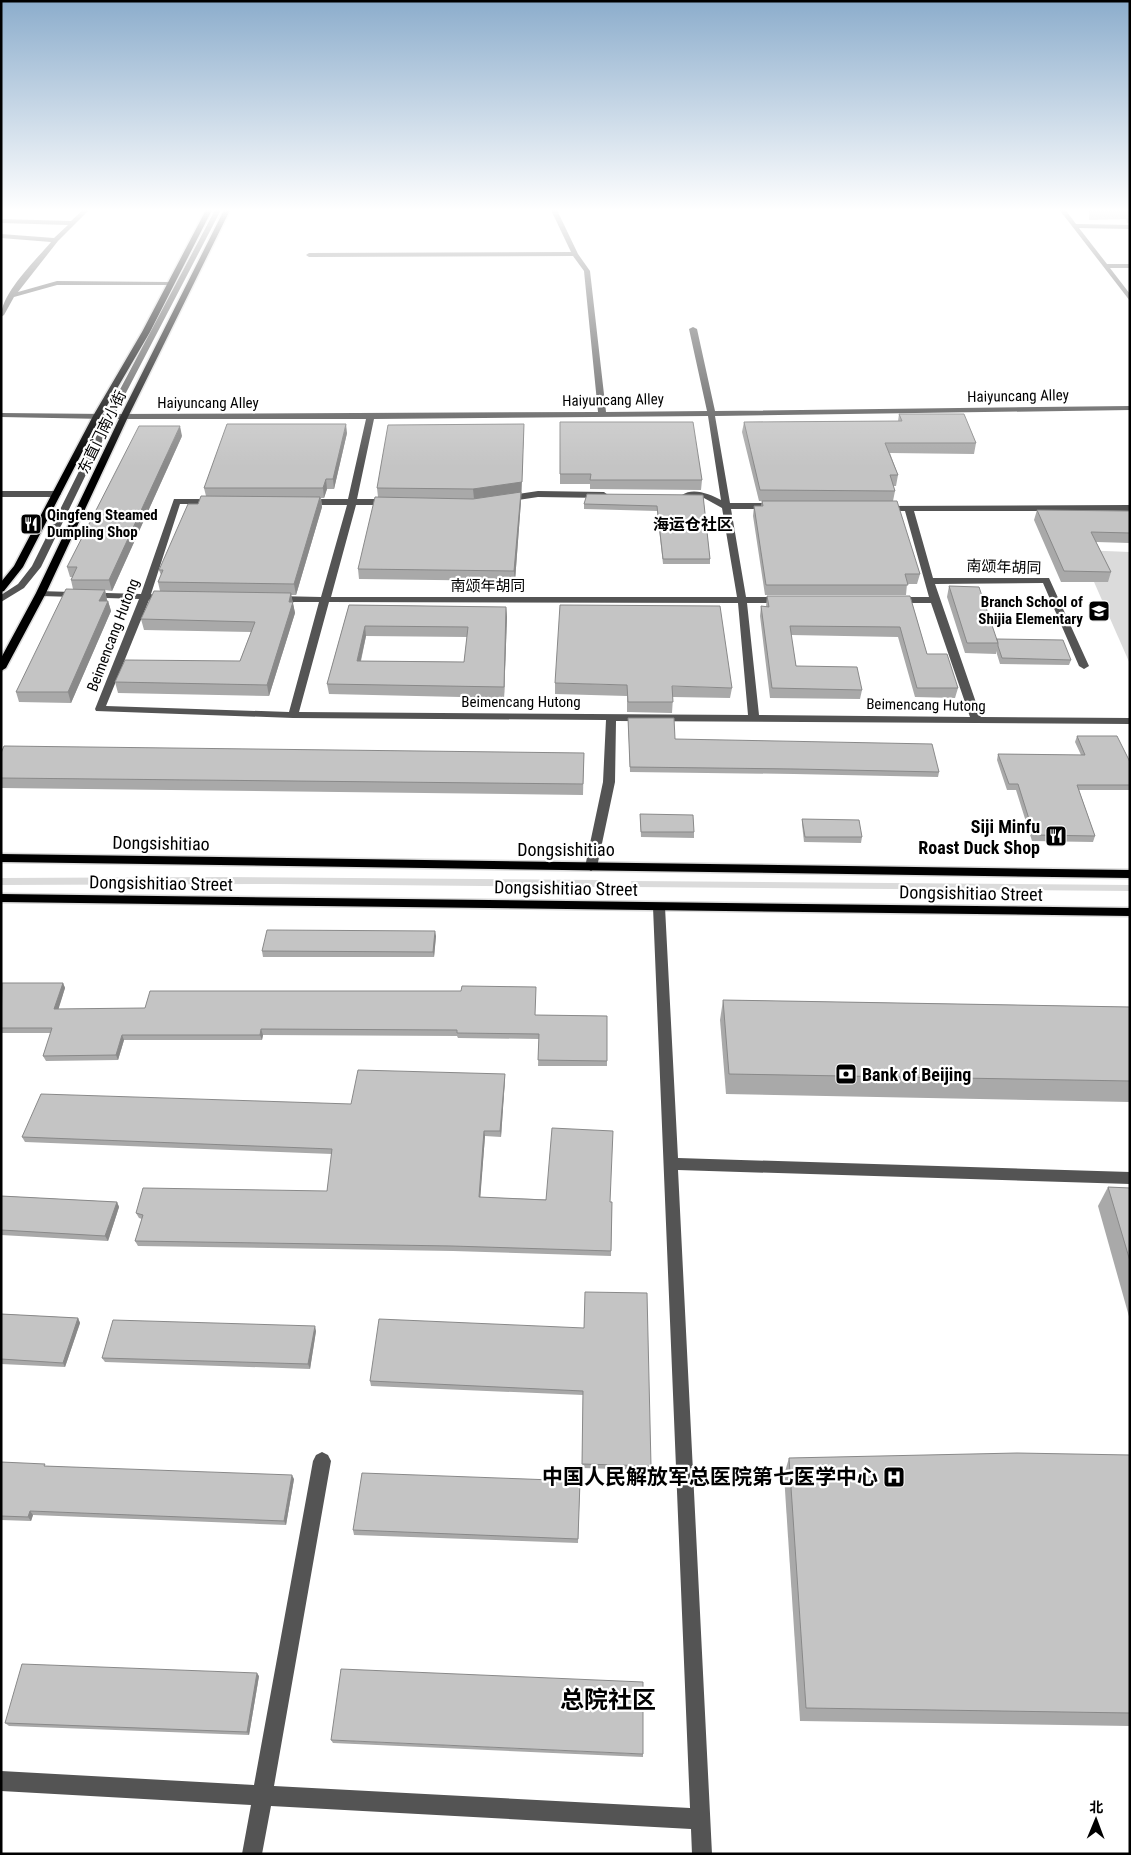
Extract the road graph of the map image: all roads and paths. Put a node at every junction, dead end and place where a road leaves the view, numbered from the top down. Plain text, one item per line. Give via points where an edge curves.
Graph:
1 (16, 295) edge
2 (164, 295) edge
3 (174, 295) edge
4 (185, 295) edge
5 (589, 295) edge
6 (11, 296) joint
7 (1, 315) edge
8 (693, 329) dead end
9 (1130, 408) edge
10 (711, 413) junction
11 (602, 414) junction
12 (1, 415) edge
13 (97, 416) junction
14 (110, 416) junction
15 (371, 416) junction
16 (124, 417) junction
17 (1, 494) edge
18 (57, 494) junction
19 (617, 495) edge
20 (676, 495) edge
21 (226, 501) edge
22 (492, 501) edge
23 (294, 502) edge
24 (352, 502) junction
25 (399, 503) edge
26 (726, 506) junction
27 (793, 506) edge
28 (870, 507) edge
29 (909, 508) junction
30 (1130, 508) edge
31 (930, 581) junction
32 (1, 589) edge
33 (41, 593) junction
34 (145, 597) junction
35 (164, 597) edge
36 (1, 599) edge
37 (264, 599) edge
38 (324, 600) junction
39 (742, 600) junction
40 (791, 600) edge
41 (887, 600) edge
42 (935, 600) junction
43 (1084, 666) dead end
44 (1, 668) edge
45 (293, 715) junction
46 (611, 718) junction
47 (754, 718) junction
48 (977, 721) junction
49 (1130, 721) edge
50 (1, 858) edge
51 (591, 867) junction
52 (1130, 874) edge
53 (1, 898) edge
54 (659, 907) junction
55 (1130, 912) edge
56 (671, 1164) junction
57 (1130, 1178) edge
58 (322, 1461) dead end
59 (1, 1781) edge
60 (262, 1796) junction
61 (700, 1819) junction
62 (252, 1854) edge
63 (702, 1854) edge

1 - 6 street
2 - 13 main road, 东直门南小街
3 - 14 street
4 - 16 main road, 东直门南小街
5 - 11 street
6 - 7 street
8 - 10 street
9 - 10 street, Haiyuncang Alley
10 - 11 street, Haiyuncang Alley
10 - 26 street
11 - 15 street, Haiyuncang Alley
12 - 13 street, Haiyuncang Alley
13 - 14 street, Haiyuncang Alley
13 - 18 main road, 东直门南小街
14 - 16 street, Haiyuncang Alley
14 - 36 street via 36,567 21,586
15 - 16 street, Haiyuncang Alley
15 - 24 street
16 - 33 main road, 东直门南小街
17 - 18 street
18 - 32 main road, 东直门南小街 via 18,568
19 - 22 street via 538,494
20 - 26 street via 706,495
21 - 34 street, Beimencang Hutong via 177,501
23 - 24 street
24 - 25 street
24 - 38 street
26 - 27 street
26 - 39 street
28 - 29 street
29 - 30 street
29 - 31 street
31 - 42 street
31 - 43 street, 南颂年胡同 via 1046,580
33 - 34 street
33 - 44 main road, 东直门南小街
34 - 35 street
34 - 45 street, Beimencang Hutong via 100,709
37 - 38 street, 南颂年胡同
38 - 39 street, 南颂年胡同
38 - 45 street
39 - 40 street, 南颂年胡同
39 - 47 street
41 - 42 street
42 - 48 street
45 - 46 street, Beimencang Hutong
46 - 47 street, Beimencang Hutong
46 - 51 street via 609,782
47 - 48 street, Beimencang Hutong
48 - 49 street, Beimencang Hutong
50 - 51 main road, Dongsishitiao
51 - 52 main road, Dongsishitiao
53 - 54 main road, Dongsishitiao Street
54 - 55 main road, Dongsishitiao Street
54 - 56 street
56 - 57 street
56 - 61 street
58 - 60 street
59 - 60 street
60 - 61 street
60 - 62 street
61 - 63 street

